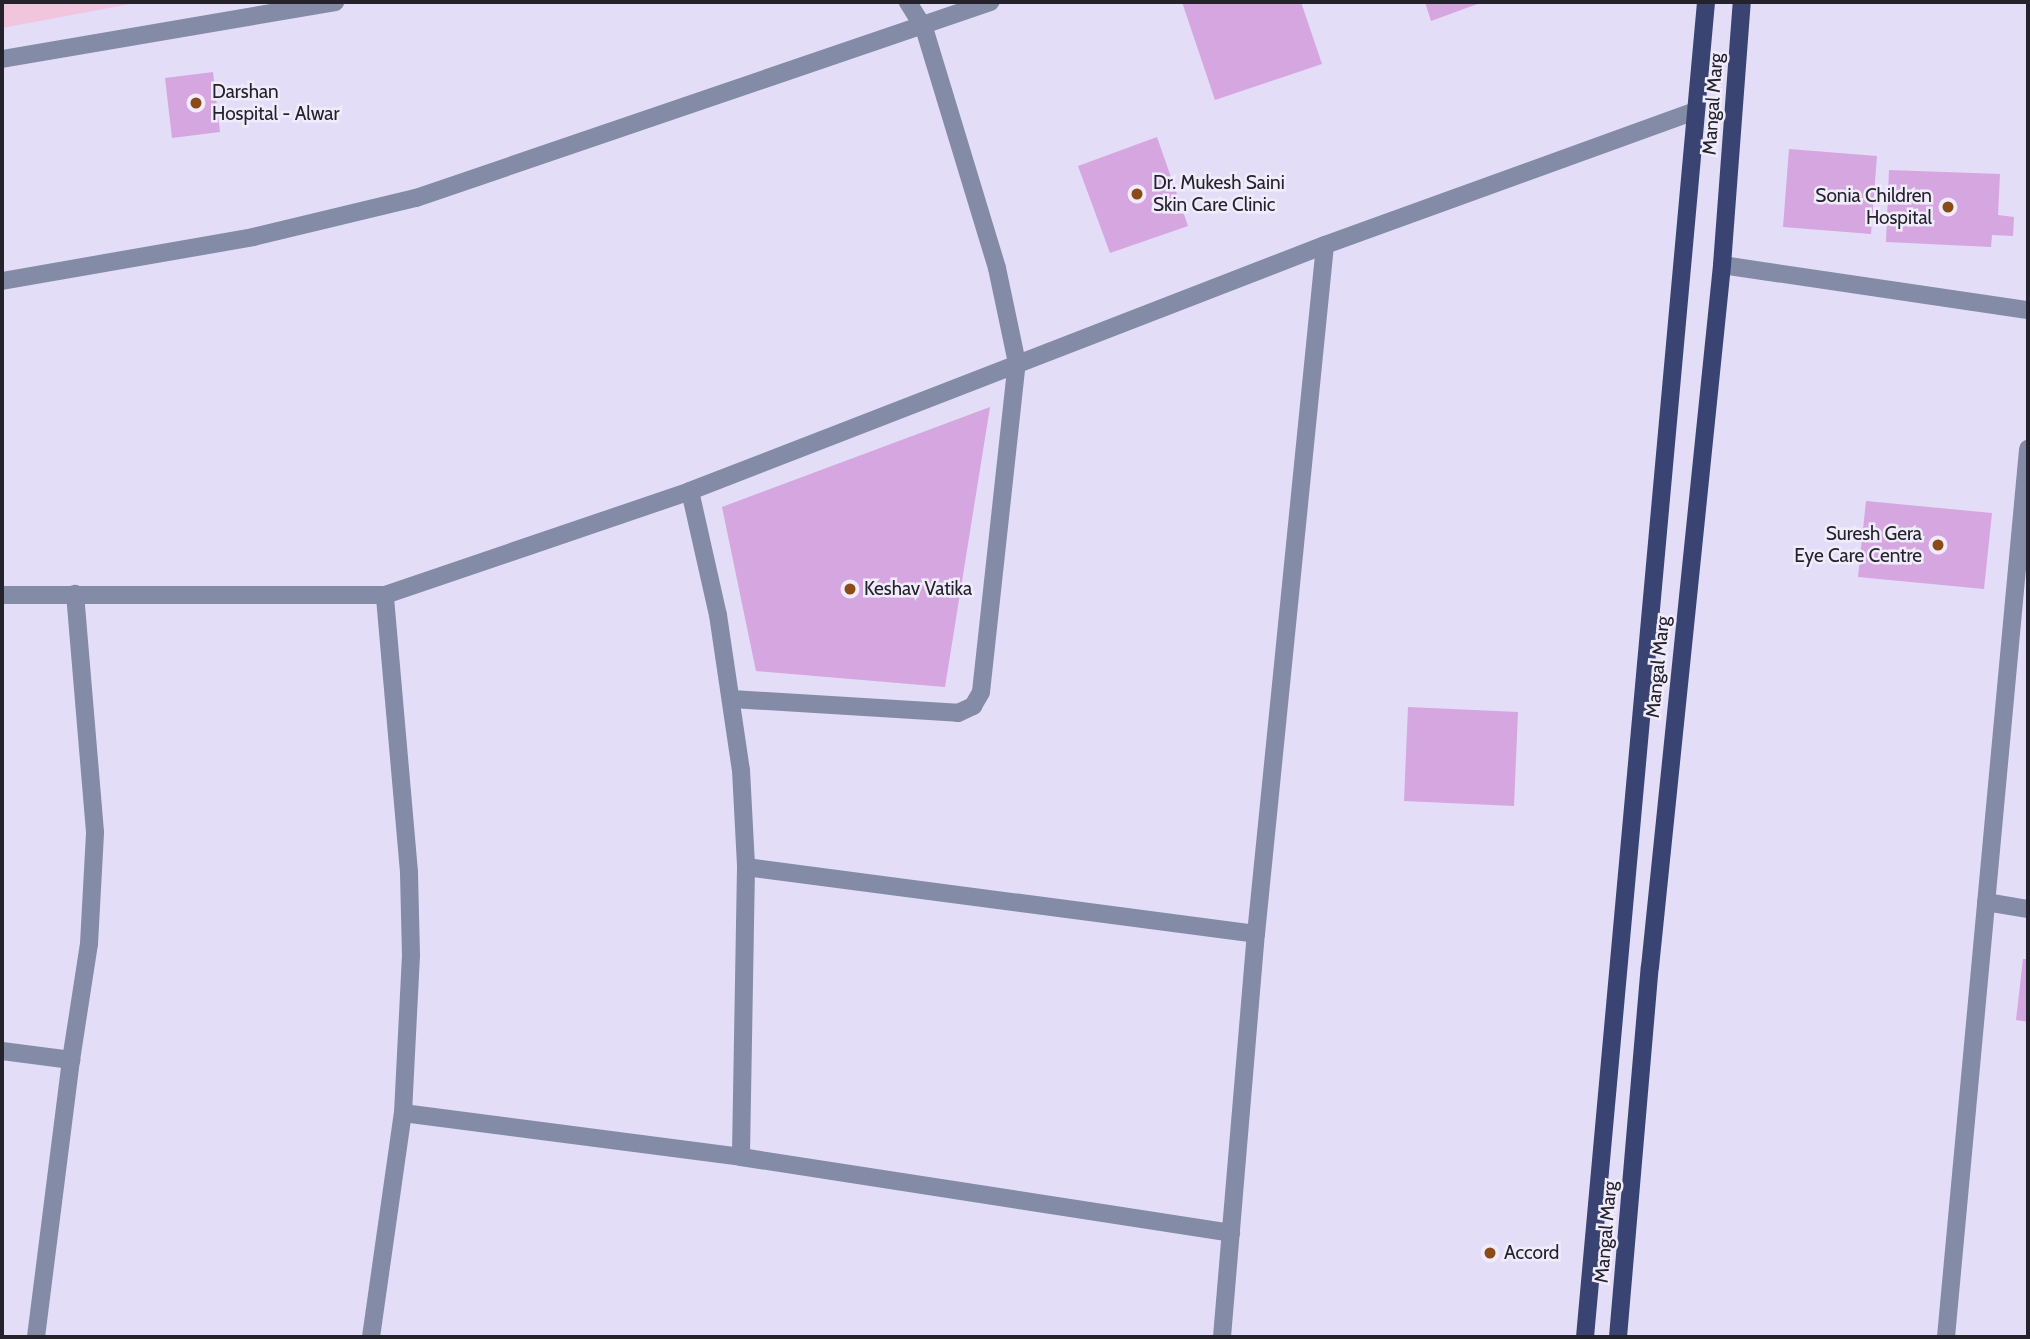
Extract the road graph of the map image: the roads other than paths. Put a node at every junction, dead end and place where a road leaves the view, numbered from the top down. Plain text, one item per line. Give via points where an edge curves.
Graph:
1 (335, 2) edge
2 (908, 2) edge
3 (990, 2) edge
4 (1706, 2) edge
5 (1742, 2) edge
6 (924, 28) junction
7 (2, 59) edge
8 (1696, 111) junction
9 (1325, 245) junction
10 (1722, 265) junction
11 (2, 281) edge
12 (2028, 310) edge
13 (1017, 363) junction
14 (2028, 449) edge
15 (690, 491) junction
16 (75, 594) junction
17 (385, 594) junction
18 (2, 595) edge
19 (732, 699) junction
20 (746, 867) junction
21 (1986, 902) junction
22 (2028, 909) edge
23 (1256, 934) junction
24 (2, 1051) edge
25 (71, 1060) junction
26 (403, 1113) junction
27 (741, 1157) junction
28 (1231, 1233) junction
29 (36, 1337) edge
30 (371, 1337) edge
31 (1223, 1337) edge
32 (1587, 1337) edge
33 (1618, 1337) edge
34 (1946, 1337) edge

1 - 7 street
2 - 6 street
3 - 6 street
4 - 8 main road, Mangal Marg
5 - 10 main road, Mangal Marg
6 - 11 street via 416,198 253,237
6 - 13 street via 997,268
8 - 9 street
8 - 32 main road, Mangal Marg
9 - 13 street
9 - 23 street
10 - 12 street
10 - 33 main road, Mangal Marg via 1650,967
13 - 15 street
13 - 19 street via 986,662 981,692 973,706 958,713
14 - 21 street
15 - 17 street
15 - 19 street
16 - 17 street
16 - 18 street
16 - 25 street via 96,832 89,944
17 - 26 street via 411,906
19 - 20 street
20 - 23 street
20 - 27 street
21 - 22 street
21 - 34 street
23 - 28 street
24 - 25 street
25 - 29 street
26 - 27 street
26 - 30 street
27 - 28 street
28 - 31 street

